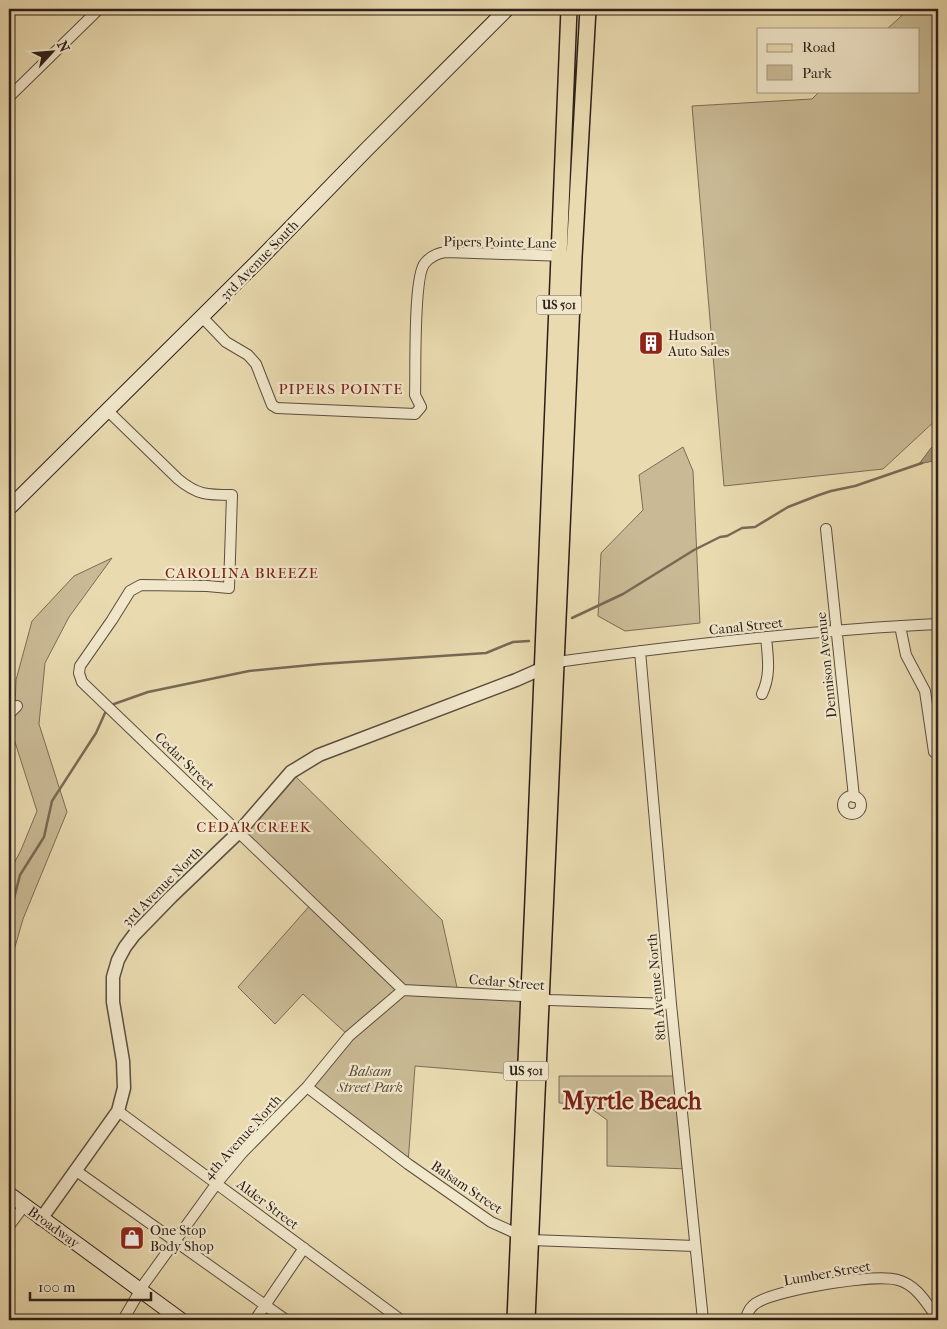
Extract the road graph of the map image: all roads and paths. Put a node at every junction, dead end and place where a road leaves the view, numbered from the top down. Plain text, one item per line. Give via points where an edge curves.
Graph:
1 (99, 9) edge
2 (507, 9) edge
3 (570, 9) edge
4 (588, 9) edge
5 (9, 97) edge
6 (567, 256) junction
7 (202, 318) junction
8 (108, 410) junction
9 (9, 508) edge
10 (826, 529) dead end
11 (938, 624) edge
12 (900, 626) junction
13 (836, 630) junction
14 (766, 637) junction
15 (640, 651) junction
16 (550, 665) junction
17 (762, 694) dead end
18 (17, 706) dead end
19 (9, 714) edge
20 (934, 752) dead end
21 (854, 797) dead end
22 (239, 832) junction
23 (403, 990) junction
24 (535, 996) junction
25 (671, 1004) junction
26 (307, 1087) junction
27 (118, 1111) junction
28 (75, 1170) junction
29 (216, 1183) junction
30 (9, 1194) edge
31 (24, 1206) junction
32 (41, 1219) junction
33 (9, 1226) edge
34 (525, 1237) junction
35 (176, 1240) junction
36 (695, 1246) junction
37 (304, 1248) junction
38 (142, 1287) junction
39 (265, 1306) junction
40 (938, 1319) edge
41 (123, 1320) edge
42 (181, 1320) edge
43 (193, 1320) edge
44 (255, 1320) edge
45 (286, 1320) edge
46 (401, 1320) edge
47 (515, 1320) edge
48 (528, 1320) edge
49 (703, 1320) edge
50 (746, 1320) edge

1 - 5 street
2 - 7 main road, 3rd Avenue South
3 - 6 main road, US 501
4 - 6 main road, US 501
6 - 7 street, Pipers Pointe Lane via 446,252 424,263 418,283 415,395 421,406 415,414 277,408 272,405 256,364 248,355 226,342
6 - 16 main road, US 501
7 - 8 main road, 3rd Avenue South
8 - 9 main road, 3rd Avenue South
8 - 22 street, Cedar Street via 190,489 203,494 232,495 229,588 141,585 130,591 80,666 79,674 82,682
10 - 13 street, Dennison Avenue
11 - 12 street, Canal Street
12 - 13 street, Canal Street
12 - 20 street via 906,655 925,691
13 - 14 street, Canal Street
13 - 21 street, Dennison Avenue
14 - 15 street, Canal Street
14 - 17 street via 767,682
15 - 16 street, Canal Street
15 - 25 street, 8th Avenue North
16 - 22 street, 3rd Avenue North via 319,755 292,772
16 - 24 main road, US 501
18 - 19 street
22 - 23 street, Cedar Street
22 - 27 street, 3rd Avenue North via 134,935 118,960 113,977 113,1002 124,1088
23 - 24 street, Cedar Street
23 - 26 street, 4th Avenue North via 349,1036
24 - 25 street, Cedar Street via 549,1000
24 - 34 main road, US 501
25 - 36 street, 8th Avenue North
26 - 29 street, 4th Avenue North
26 - 34 street, Balsam Street via 491,1222
27 - 28 street, 3rd Avenue North
27 - 29 street, Alder Street
28 - 32 street, 3rd Avenue North
28 - 35 street
29 - 35 street, 4th Avenue North
29 - 37 street, Alder Street
30 - 31 main road, Broadway
31 - 32 main road, Broadway
31 - 33 street
32 - 38 main road, Broadway
34 - 36 street, Balsam Street
34 - 47 main road, US 501
34 - 48 main road, US 501
35 - 38 street, 4th Avenue North
35 - 39 street
36 - 49 street, 8th Avenue North
37 - 39 street
37 - 46 street, Alder Street
38 - 41 street, 4th Avenue North
38 - 42 main road, Broadway
38 - 43 main road, Broadway
39 - 44 street
39 - 45 street
40 - 50 street, Lumber Street via 922,1296 910,1286 883,1277 790,1292 758,1302 748,1310

